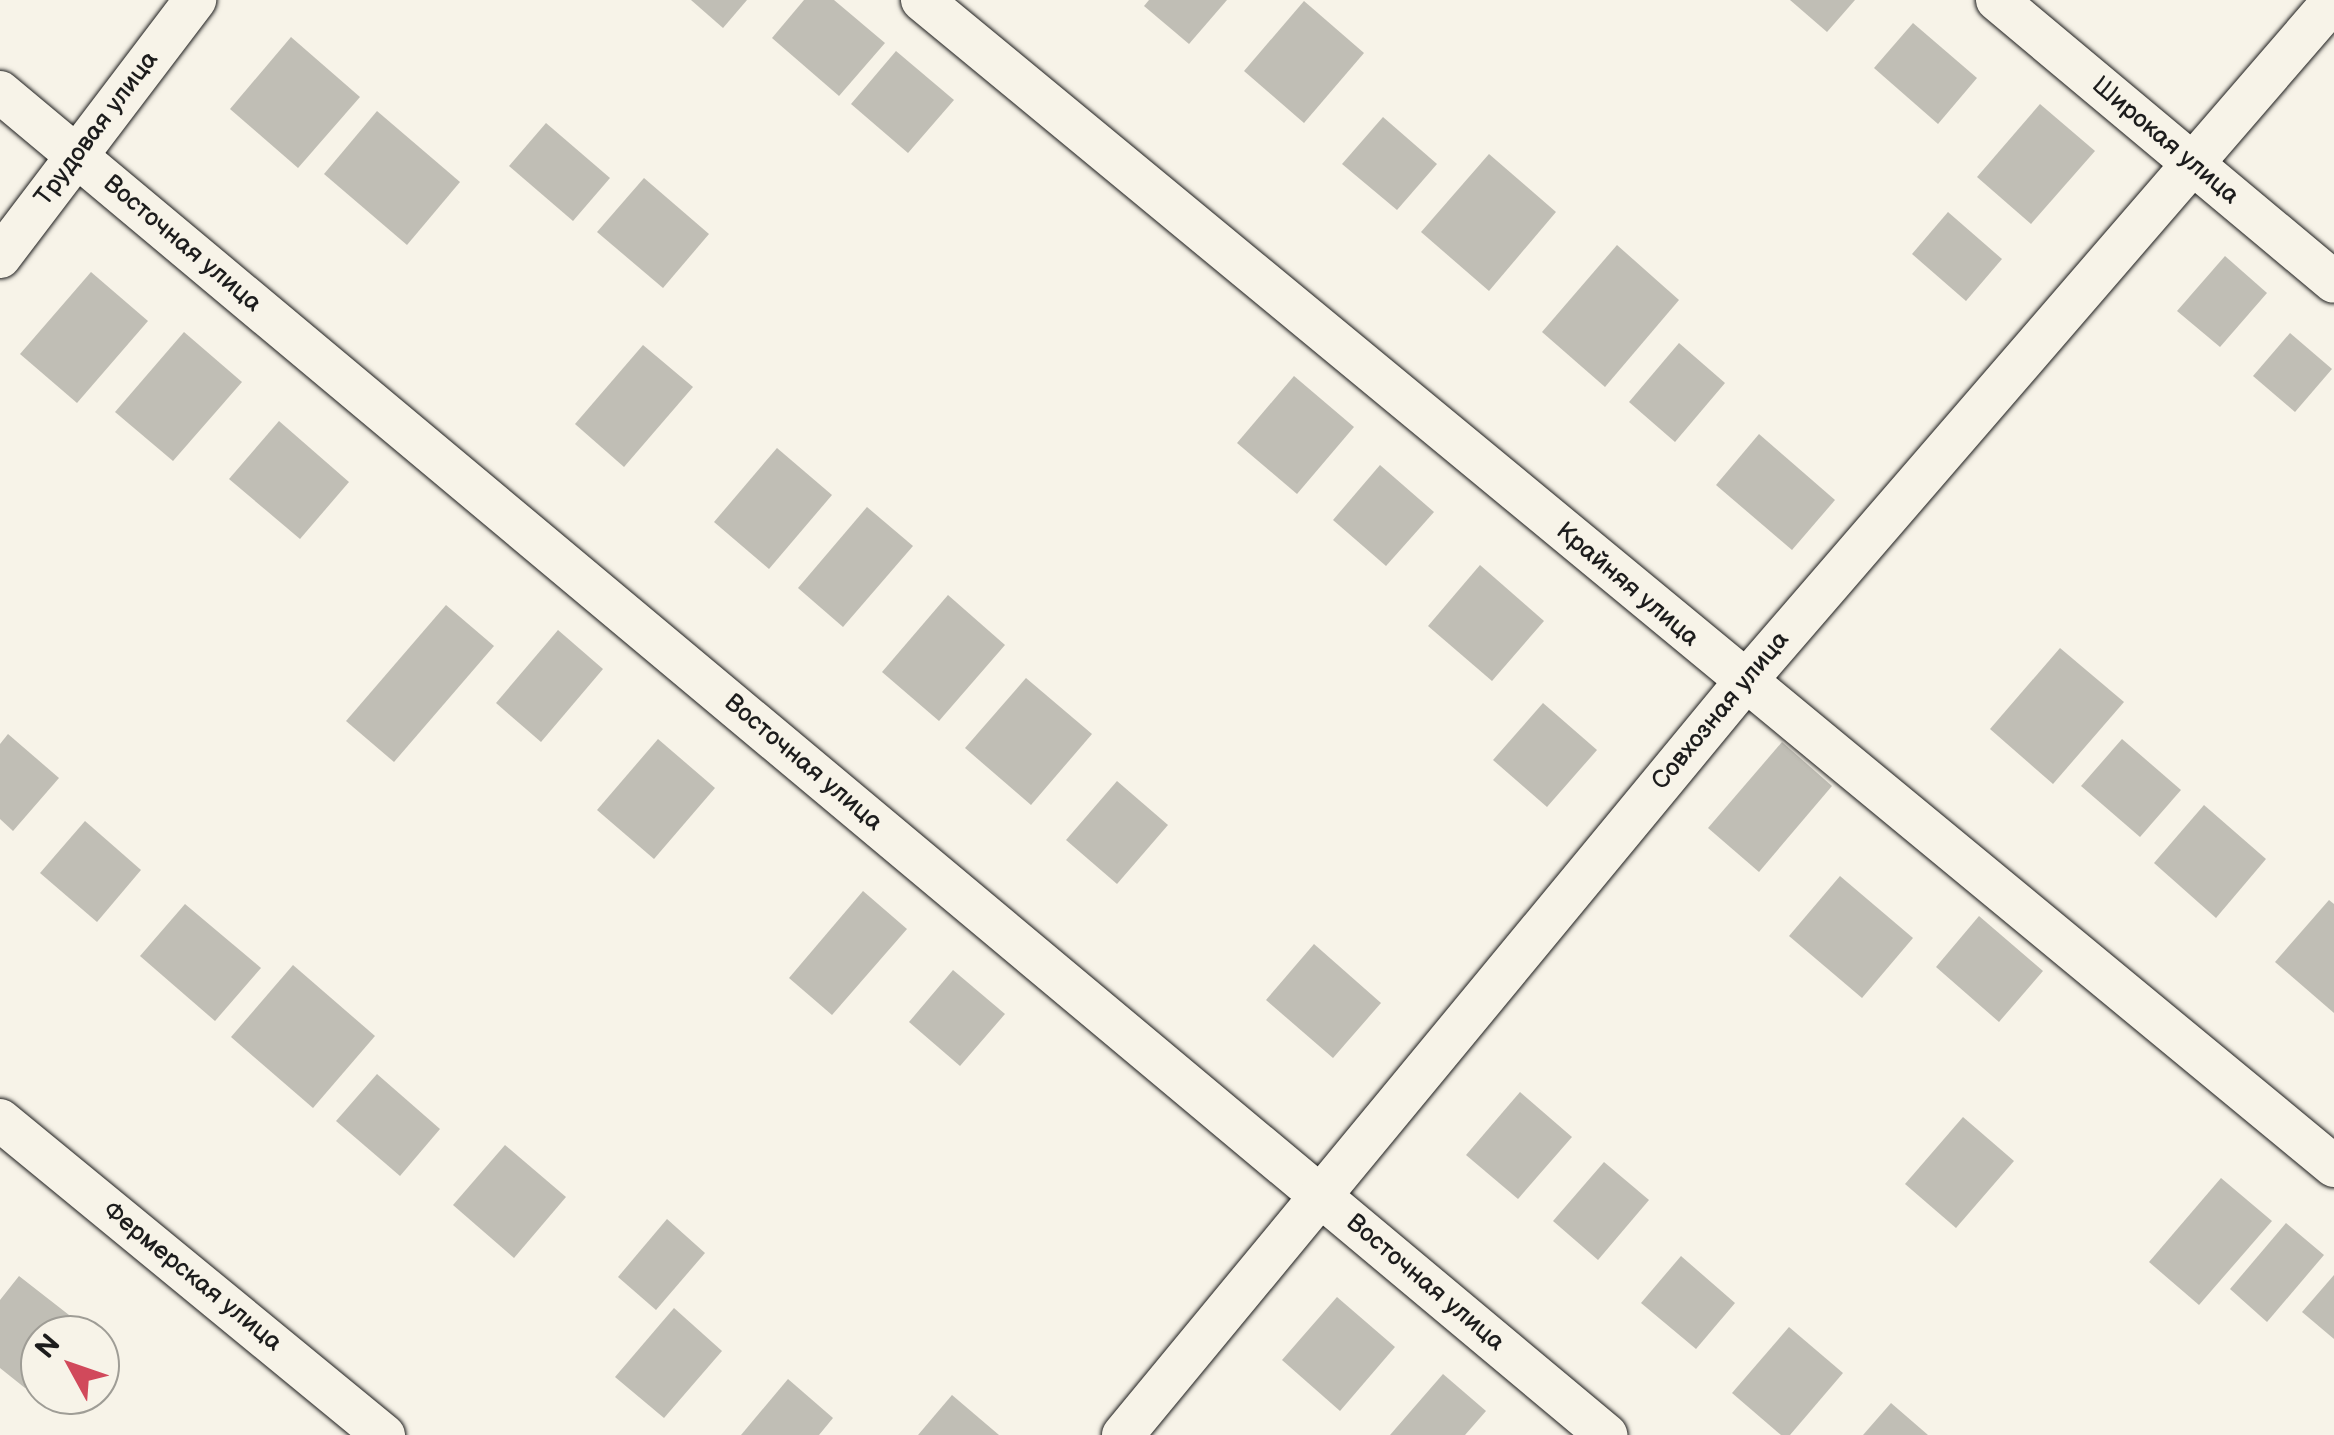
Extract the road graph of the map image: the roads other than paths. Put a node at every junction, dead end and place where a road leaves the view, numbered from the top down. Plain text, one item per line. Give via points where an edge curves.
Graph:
1 (195, 0) edge
2 (922, 0) edge
3 (1997, 0) edge
4 (2334, 0) edge
5 (0, 92) edge
6 (76, 156) junction
7 (2192, 163) junction
8 (0, 258) edge
9 (2334, 282) edge
10 (1744, 683) junction
11 (0, 1120) edge
12 (2334, 1166) edge
13 (1319, 1194) junction
14 (358, 1427) edge
15 (1124, 1435) edge
16 (1606, 1435) edge

1 - 6 street, Трудовая улица
2 - 10 street, Крайняя улица
3 - 7 street, Широкая улица
4 - 7 street, Совхозная улица
5 - 6 street, Восточная улица
6 - 8 street, Трудовая улица
6 - 13 street, Восточная улица
7 - 9 street, Широкая улица
7 - 10 street, Совхозная улица
10 - 12 street, Крайняя улица
10 - 13 street, Совхозная улица
11 - 14 street, Фермерская улица
13 - 15 street, Совхозная улица
13 - 16 street, Восточная улица

